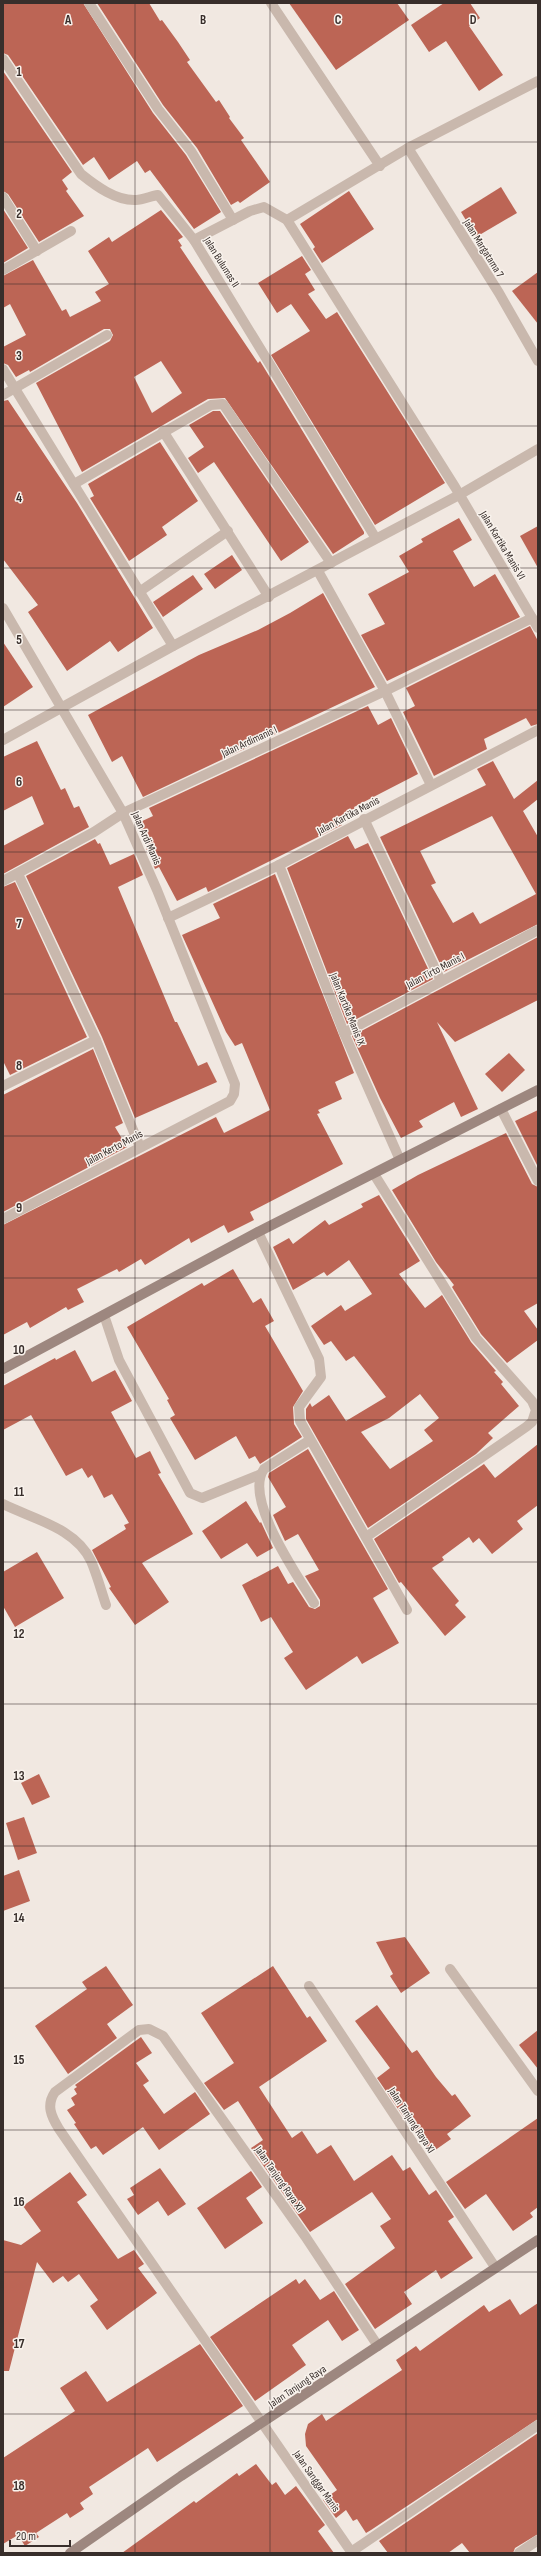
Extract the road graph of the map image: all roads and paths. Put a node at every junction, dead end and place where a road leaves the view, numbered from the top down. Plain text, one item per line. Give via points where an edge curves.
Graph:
1 (89, 3) edge
2 (270, 3) edge
3 (3, 59) edge
4 (537, 84) edge
5 (408, 148) junction
6 (380, 166) junction
7 (3, 197) edge
8 (233, 220) junction
9 (287, 220) junction
10 (71, 232) dead end
11 (194, 240) junction
12 (37, 251) junction
13 (3, 270) edge
14 (107, 335) dead end
15 (538, 362) edge
16 (3, 369) edge
17 (16, 389) junction
18 (3, 395) edge
19 (163, 431) junction
20 (538, 449) edge
21 (74, 484) junction
22 (459, 495) junction
23 (228, 531) junction
24 (375, 537) junction
25 (331, 563) junction
26 (318, 571) junction
27 (139, 592) junction
28 (270, 597) junction
29 (3, 608) edge
30 (532, 618) junction
31 (538, 628) edge
32 (173, 646) junction
33 (385, 691) junction
34 (61, 707) junction
35 (538, 730) edge
36 (3, 740) edge
37 (431, 785) junction
38 (123, 813) junction
39 (364, 819) junction
40 (279, 864) junction
41 (18, 874) junction
42 (3, 881) edge
43 (168, 918) junction
44 (538, 930) edge
45 (441, 981) junction
46 (344, 1033) junction
47 (96, 1040) junction
48 (4, 1082) edge
49 (538, 1090) edge
50 (234, 1094) joint
51 (501, 1109) junction
52 (140, 1147) junction
53 (400, 1160) junction
54 (374, 1174) junction
55 (538, 1181) edge
56 (3, 1219) edge
57 (258, 1232) junction
58 (104, 1315) junction
59 (3, 1369) edge
60 (310, 1440) junction
61 (259, 1475) junction
62 (3, 1504) edge
63 (366, 1537) junction
64 (314, 1603) dead end
65 (106, 1605) dead end
66 (407, 1610) dead end
67 (450, 1970) dead end
68 (309, 1986) dead end
69 (156, 2031) joint
70 (538, 2092) edge
71 (538, 2240) edge
72 (495, 2267) junction
73 (378, 2346) junction
74 (263, 2424) junction
75 (538, 2425) edge
76 (538, 2540) edge
77 (352, 2552) edge
78 (70, 2553) edge
79 (520, 2553) edge

1 - 8 street via 158,109 191,150
2 - 6 street
3 - 11 street, Jalan Bulumas II via 82,174 100,189 120,196 135,200 158,195
4 - 5 street
5 - 6 street
5 - 15 street, Jalan Margatama 7 via 499,293
6 - 9 street
7 - 12 street
8 - 9 street via 264,207
8 - 11 street
9 - 22 street, Jalan Kartika Manis VI
10 - 12 street
11 - 24 street, Jalan Bulumas II
12 - 13 street
14 - 17 street
16 - 17 street
17 - 18 street
17 - 21 street
19 - 21 street
19 - 23 street
19 - 25 street via 211,405 223,404
20 - 22 street
21 - 27 street
22 - 24 street
22 - 30 street, Jalan Kartika Manis VI
23 - 27 street
23 - 28 street
24 - 25 street
25 - 26 street
26 - 28 street
26 - 33 street
27 - 32 street
28 - 32 street
29 - 34 street, Jalan Ardi Manis
30 - 31 street, Jalan Kartika Manis VI
30 - 33 street, Jalan Ardimanis I
32 - 34 street
33 - 37 street
33 - 38 street, Jalan Ardimanis I
34 - 36 street
34 - 38 street, Jalan Ardi Manis
35 - 37 street, Jalan Kartika Manis
37 - 39 street, Jalan Kartika Manis
38 - 41 street, Jalan Ardimanis I
38 - 43 street, Jalan Ardi Manis
39 - 40 street, Jalan Kartika Manis
39 - 45 street
40 - 43 street, Jalan Kartika Manis
40 - 46 street, Jalan Kartika Manis IX
41 - 42 street, Jalan Ardimanis I
41 - 47 street
43 - 50 street, Jalan Ardi Manis via 233,1078
44 - 45 street, Jalan Tirto Manis I
45 - 46 street, Jalan Tirto Manis I
46 - 53 street, Jalan Kartika Manis IX
47 - 48 street
47 - 52 street
49 - 51 main road
50 - 52 street, Jalan Kerto Manis via 230,1101
51 - 53 main road
51 - 55 street
52 - 56 street, Jalan Kerto Manis
53 - 54 main road
54 - 57 main road
54 - 63 street via 476,1338 532,1401 536,1410 532,1422 526,1427
57 - 58 main road
57 - 60 street via 319,1359 321,1377 298,1411
58 - 59 main road
58 - 61 street via 119,1360 190,1493 202,1498
60 - 61 street via 273,1462
60 - 63 street
61 - 64 street via 262,1505 275,1538
62 - 65 street via 54,1526 78,1545 90,1560
63 - 66 street
67 - 70 street
68 - 72 street, Jalan Tanjung Raya XI
69 - 73 street, Jalan Tanjung Raya XII via 168,2042 283,2204
69 - 74 street, Jalan Sanggar Manis via 149,2029 131,2035 55,2092 49,2109 59,2129
71 - 72 main road, Jalan Tanjung Raya
72 - 73 main road, Jalan Tanjung Raya
73 - 74 main road, Jalan Tanjung Raya
74 - 77 street, Jalan Sanggar Manis
74 - 78 main road, Jalan Tanjung Raya via 181,2476
75 - 77 street
76 - 79 street

